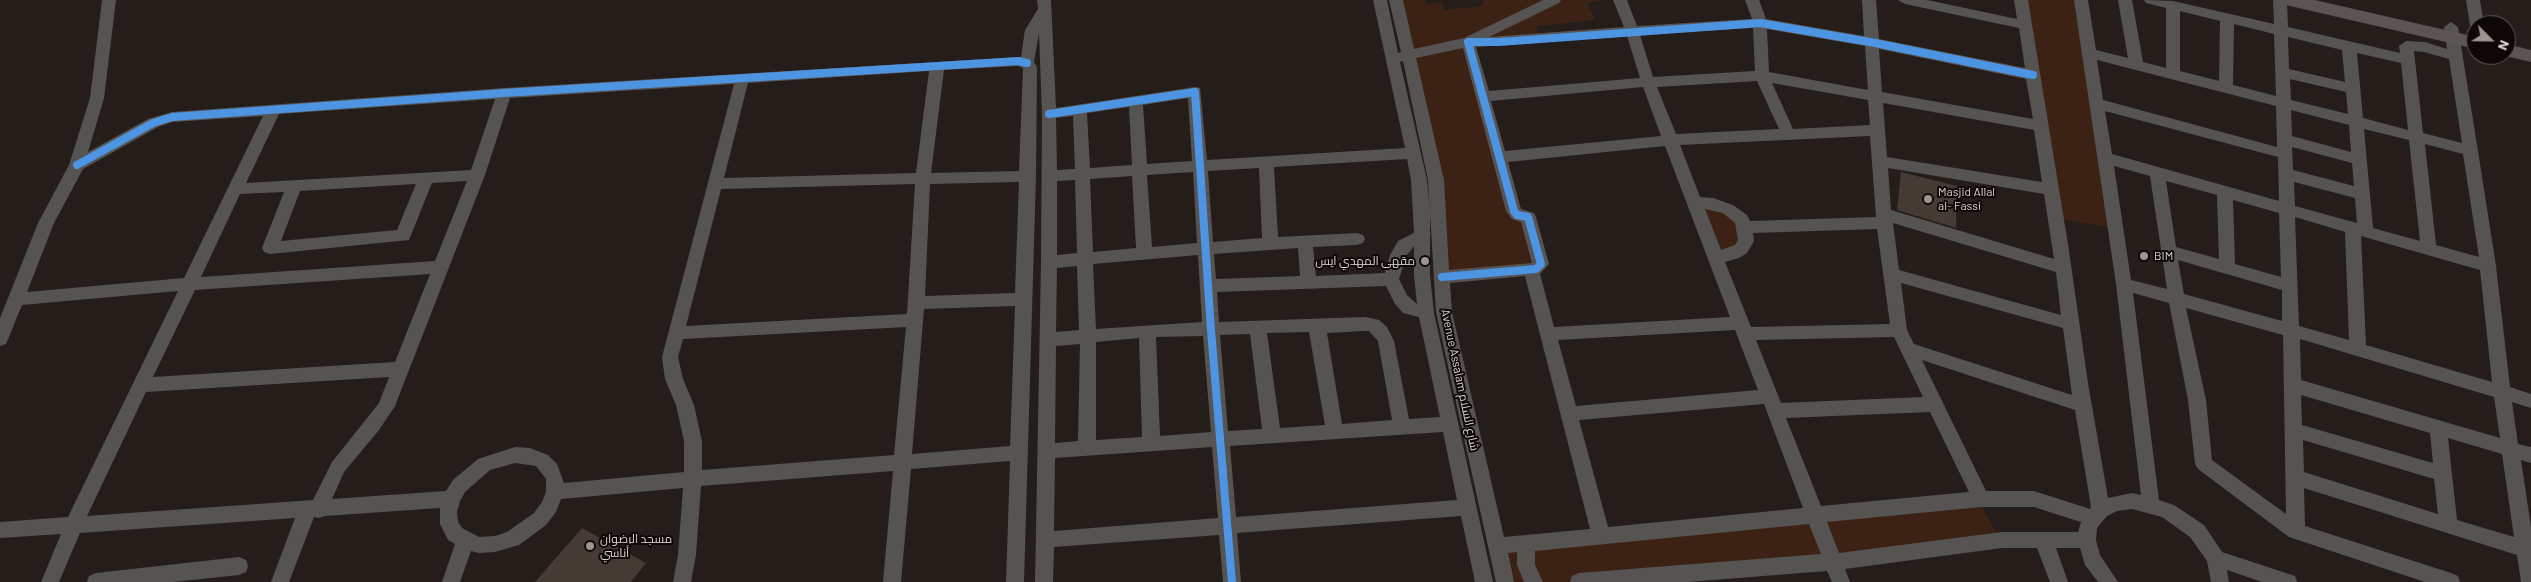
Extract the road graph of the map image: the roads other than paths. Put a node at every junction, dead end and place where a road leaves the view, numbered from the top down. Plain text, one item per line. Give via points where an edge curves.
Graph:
1 (109, 0) edge
2 (1380, 0) edge
3 (1396, 0) edge
4 (1554, 0) edge
5 (1620, 0) edge
6 (1752, 0) edge
7 (1869, 0) edge
8 (1904, 0) edge
9 (2021, 0) edge
10 (2081, 0) edge
11 (2125, 0) edge
12 (2151, 0) edge
13 (2280, 0) edge
14 (2290, 0) edge
15 (2333, 0) edge
16 (2473, 0) edge
17 (1044, 5) edge
18 (2173, 5) junction
19 (2475, 15) edge
20 (2227, 18) junction
21 (1760, 23) junction
22 (2026, 25) junction
23 (2280, 30) junction
24 (1632, 31) junction
25 (2451, 32) junction
26 (2466, 33) edge
27 (2466, 39) edge
28 (1468, 42) junction
29 (1870, 42) junction
30 (2516, 42) edge
31 (2348, 46) junction
32 (2531, 46) edge
33 (2516, 52) edge
34 (2089, 53) junction
35 (2454, 56) junction
36 (2531, 56) edge
37 (1401, 57) junction
38 (2407, 60) junction
39 (1027, 63) junction
40 (2136, 64) junction
41 (937, 68) junction
42 (2282, 72) junction
43 (2173, 74) junction
44 (2034, 75) junction
45 (1762, 76) junction
46 (742, 79) junction
47 (1648, 82) junction
48 (2226, 88) junction
49 (2353, 89) junction
50 (504, 93) junction
51 (1483, 97) junction
52 (1874, 97) junction
53 (1136, 101) junction
54 (2284, 103) junction
55 (2099, 104) junction
56 (1080, 109) junction
57 (273, 111) junction
58 (1049, 114) junction
59 (2357, 121) junction
60 (2042, 126) junction
61 (1877, 130) junction
62 (1788, 134) junction
63 (2418, 137) junction
64 (1670, 140) junction
65 (2285, 147) junction
66 (2471, 151) junction
67 (1414, 153) junction
68 (1499, 157) junction
69 (2105, 158) junction
70 (2359, 159) junction
71 (1879, 161) junction
72 (1266, 162) junction
73 (77, 165) junction
74 (1200, 166) junction
75 (1140, 170) junction
76 (2157, 173) junction
77 (1082, 174) junction
78 (2286, 174) junction
79 (478, 175) junction
80 (1028, 176) junction
81 (1048, 176) junction
82 (426, 178) junction
83 (923, 178) junction
84 (713, 184) junction
85 (294, 186) junction
86 (236, 189) junction
87 (2050, 189) junction
88 (2225, 192) junction
89 (2363, 194) junction
90 (1696, 203) junction
91 (2287, 210) junction
92 (1431, 211) junction
93 (1884, 218) junction
94 (1745, 227) junction
95 (2359, 230) junction
96 (1422, 236) junction
97 (1358, 239) dead end
98 (1305, 242) junction
99 (1270, 243) junction
100 (1205, 248) junction
101 (2429, 250) junction
102 (2170, 252) junction
103 (1144, 253) junction
104 (1085, 257) junction
105 (1716, 257) junction
106 (1049, 262) junction
107 (2488, 266) junction
108 (440, 267) junction
109 (2063, 268) junction
110 (1531, 269) junction
111 (2227, 269) junction
112 (1891, 274) junction
113 (1442, 277) junction
114 (1391, 279) junction
115 (1309, 282) junction
116 (190, 284) junction
117 (2124, 284) junction
118 (1209, 286) junction
119 (2290, 286) junction
120 (2176, 298) junction
121 (1023, 299) junction
122 (17, 300) junction
123 (916, 303) junction
124 (1426, 313) junction
125 (914, 320) junction
126 (2071, 324) junction
127 (1315, 327) junction
128 (1258, 328) junction
129 (1744, 328) junction
130 (1210, 330) junction
131 (1899, 330) junction
132 (2291, 330) junction
133 (1147, 331) junction
134 (677, 333) junction
135 (1548, 334) junction
136 (1088, 337) junction
137 (0, 339) edge
138 (1048, 340) junction
139 (1909, 349) junction
140 (2358, 349) junction
141 (401, 369) junction
142 (141, 385) junction
143 (2293, 385) junction
144 (2502, 393) junction
145 (2531, 401) edge
146 (1773, 404) junction
147 (1936, 404) junction
148 (2082, 405) junction
149 (1570, 414) junction
150 (1450, 424) junction
151 (1402, 428) junction
152 (2438, 428) junction
153 (2293, 430) junction
154 (1335, 433) junction
155 (1272, 436) junction
156 (1222, 441) junction
157 (1151, 444) junction
158 (1087, 449) junction
159 (2510, 449) junction
160 (1045, 451) junction
161 (1018, 454) junction
162 (2531, 455) edge
163 (902, 463) junction
164 (2442, 474) junction
165 (2293, 477) junction
166 (693, 478) junction
167 (555, 492) junction
168 (451, 499) junction
169 (1981, 499) junction
170 (2525, 501) edge
171 (2152, 505) junction
172 (1468, 507) junction
173 (313, 510) junction
174 (1815, 514) junction
175 (2097, 514) junction
176 (74, 524) junction
177 (2448, 525) junction
178 (1227, 527) junction
179 (0, 530) edge
180 (2296, 531) junction
181 (1601, 536) junction
182 (2042, 539) junction
183 (1043, 540) junction
184 (2087, 540) junction
185 (465, 541) junction
186 (1526, 544) junction
187 (1497, 546) junction
188 (2528, 551) edge
189 (2216, 558) junction
190 (1833, 562) junction
191 (239, 566) dead end
192 (148, 579) edge
193 (2106, 581) edge
194 (50, 582) edge
195 (96, 582) edge
196 (280, 582) edge
197 (451, 582) edge
198 (682, 582) edge
199 (892, 582) edge
200 (1015, 582) edge
201 (1044, 582) edge
202 (1232, 582) edge
203 (1484, 582) edge
204 (1505, 582) edge
205 (1534, 582) edge
206 (1579, 582) edge
207 (1841, 582) edge
208 (2059, 582) edge
209 (2220, 582) edge
210 (2288, 582) edge
211 (2451, 582) edge
212 (2530, 582) edge

1 - 73 street via 97,98
2 - 37 street, Avenue Assalam شارع السلام
3 - 37 street, Avenue Assalam شارع السلام
4 - 28 street
5 - 24 street
6 - 21 street
7 - 29 street
8 - 22 street
9 - 22 street
10 - 34 street
11 - 40 street
12 - 18 street
13 - 23 street
14 - 25 main road
15 - 25 main road
16 - 19 street
17 - 39 street via 1032,30
17 - 58 street
18 - 20 street
18 - 43 street
20 - 23 street
20 - 48 street
21 - 24 street
21 - 29 street
21 - 45 street
22 - 44 street
23 - 31 street
23 - 42 street
24 - 28 street
24 - 47 street
25 - 26 main road
25 - 27 main road
25 - 35 street
28 - 37 street
28 - 51 street
29 - 44 street
29 - 52 street
30 - 32 main road
31 - 38 street
31 - 49 street
33 - 36 main road
34 - 40 street
34 - 55 street
35 - 38 street via 2411,45 2406,46
35 - 66 street
37 - 67 street, Avenue Assalam شارع السلام
37 - 92 street, Avenue Assalam شارع السلام via 1436,180
38 - 63 street
39 - 41 street
39 - 80 street via 1030,67
40 - 43 street
41 - 46 street
41 - 83 street
42 - 49 street
42 - 54 street
43 - 48 street
44 - 60 street
45 - 47 street
45 - 52 street
45 - 62 street
46 - 50 street
46 - 84 street
47 - 51 street
47 - 64 street
48 - 54 street
49 - 59 street
50 - 57 street
50 - 79 street
51 - 68 street
52 - 60 street
52 - 61 street
53 - 56 street
53 - 74 street via 1195,92
53 - 75 street
54 - 59 street
54 - 65 street
55 - 65 street
55 - 69 street
56 - 58 street
56 - 77 street
57 - 73 street via 172,117 153,123
57 - 86 street
58 - 81 street
59 - 63 street
59 - 70 street
60 - 87 street
61 - 62 street
61 - 71 street
62 - 64 street
63 - 66 street
63 - 101 street
64 - 68 street
64 - 90 street
65 - 70 street
65 - 78 street
66 - 107 street
67 - 72 street
67 - 92 street, Avenue Assalam شارع السلام via 1419,180
68 - 110 street via 1514,211 1528,217 1541,264 1539,268
69 - 76 street
69 - 117 street
70 - 89 street
71 - 87 street
71 - 93 street
72 - 74 street
72 - 99 street
73 - 122 street via 46,223
74 - 75 street
74 - 100 street
75 - 77 street
75 - 103 street
76 - 88 street
76 - 102 street
77 - 81 street
77 - 104 street
78 - 89 street
78 - 91 street
79 - 82 street
79 - 108 street
80 - 83 street
80 - 121 street
81 - 106 street
82 - 85 street
82 - 85 street via 403,236 270,248
83 - 84 street
83 - 123 street
84 - 134 street
85 - 86 street
86 - 116 street
87 - 109 street
88 - 91 street
88 - 111 street
89 - 95 street
90 - 94 street via 1728,209 1741,219
90 - 105 street
91 - 95 street
91 - 119 street
92 - 96 street, Avenue Assalam شارع السلام
92 - 113 street, Avenue Assalam شارع السلام
93 - 94 street
93 - 109 street
93 - 112 street
94 - 105 street via 1746,241 1741,249 1728,256
95 - 101 street
95 - 140 street via 2354,283
96 - 114 street via 1404,245
96 - 124 street, Avenue Assalam شارع السلام
97 - 98 street
98 - 99 street
98 - 115 street
99 - 100 street
100 - 103 street
100 - 118 street
101 - 107 street
102 - 111 street
102 - 120 street
103 - 104 street
104 - 106 street
104 - 136 street
105 - 129 street
106 - 138 street
107 - 144 street
108 - 116 street
108 - 141 street
109 - 126 street
110 - 113 street
110 - 135 street
111 - 119 street
112 - 126 street
112 - 131 street
113 - 187 street, Avenue Assalam شارع السلام via 1444,312
114 - 115 street
114 - 124 street via 1400,300 1409,308
115 - 118 street
116 - 122 street
116 - 142 street
117 - 120 street
117 - 171 street
118 - 130 street
119 - 132 street
120 - 132 street
120 - 180 street via 2197,400 2204,464
121 - 123 street
121 - 161 street
122 - 137 street
123 - 125 street
124 - 150 street, Avenue Assalam شارع السلام
125 - 134 street
125 - 163 street
126 - 148 street
127 - 128 street
127 - 151 street via 1365,324 1373,325 1381,332 1386,341
127 - 154 street via 1319,332
128 - 130 street
128 - 155 street
129 - 131 street
129 - 135 street
129 - 146 street
130 - 133 street
130 - 156 street
131 - 139 street
132 - 140 street
132 - 143 street
133 - 136 street
133 - 157 street
134 - 166 street via 670,357 693,441
135 - 149 street
136 - 138 street
136 - 158 street
138 - 160 street
139 - 147 street
139 - 148 street
140 - 144 street
141 - 142 street
141 - 173 street via 386,406 338,467
142 - 176 street
143 - 152 street
143 - 153 street
144 - 145 street
144 - 159 street
146 - 147 street
146 - 149 street
146 - 174 street
147 - 169 street
148 - 175 street
149 - 181 street
150 - 151 street
150 - 172 street, Avenue Assalam شارع السلام
151 - 154 street
152 - 159 street
152 - 164 street
153 - 164 street
153 - 165 street
154 - 155 street
155 - 156 street
156 - 157 street
156 - 178 street
157 - 158 street
158 - 160 street
159 - 162 street
159 - 170 street
160 - 183 street
161 - 163 street
161 - 200 street
163 - 166 street
163 - 199 street
164 - 177 street
165 - 177 street
165 - 180 street
166 - 167 street
166 - 198 street
167 - 168 street via 555,479 546,464 530,456 515,455 484,464 470,474
167 - 185 street via 540,519 512,539 479,545
168 - 173 street
168 - 185 street via 449,524
169 - 174 street
169 - 175 street via 2034,499
170 - 188 street
171 - 175 street via 2132,501 2115,503
171 - 189 street via 2168,511 2197,531
172 - 178 street
172 - 203 street, Avenue Assalam شارع السلام
173 - 176 street
173 - 196 street
174 - 181 street
174 - 190 street
175 - 184 street via 2088,528
176 - 179 street
176 - 194 street
177 - 188 street
178 - 183 street
178 - 202 street
180 - 211 street
181 - 186 street
182 - 184 street
182 - 190 street via 2002,540
182 - 208 street
183 - 201 street
184 - 193 street via 2092,559
185 - 197 street
186 - 187 street
186 - 205 street via 1526,566
187 - 204 street, Avenue Assalam شارع السلام
188 - 212 street
189 - 209 street
189 - 210 street
190 - 206 street
190 - 207 street
191 - 192 street
192 - 195 street

